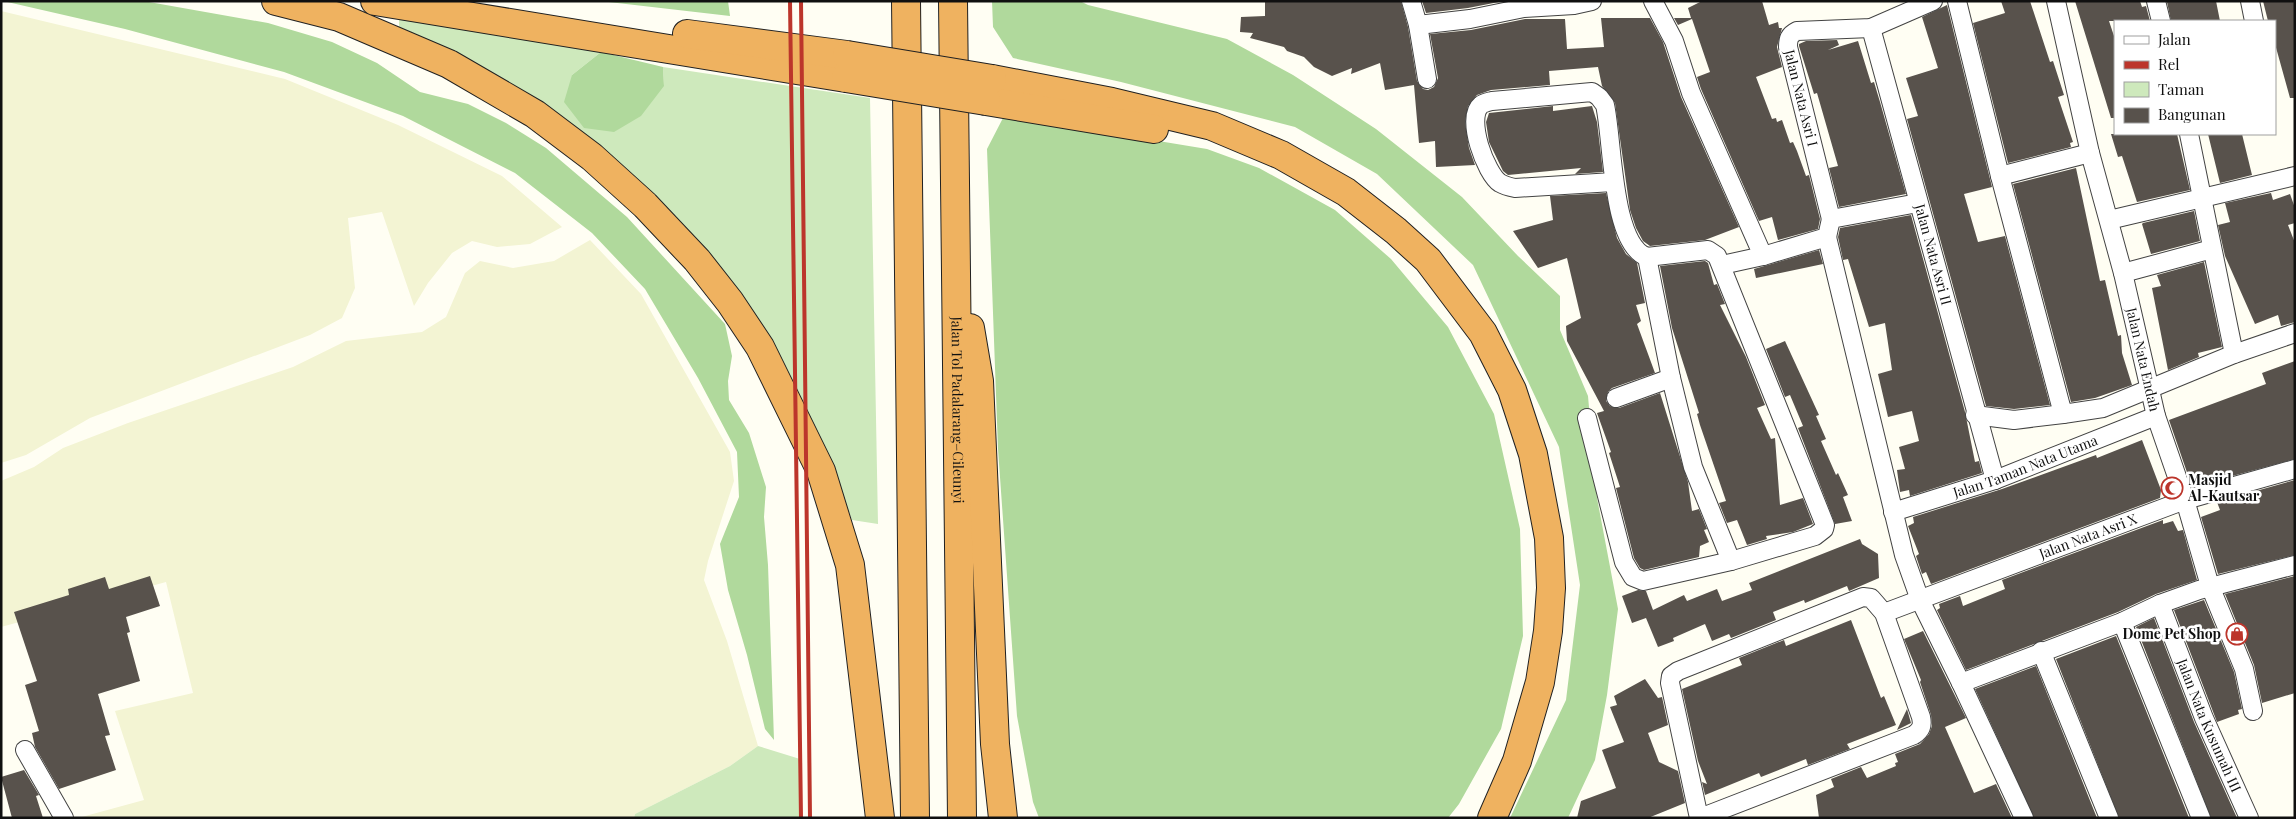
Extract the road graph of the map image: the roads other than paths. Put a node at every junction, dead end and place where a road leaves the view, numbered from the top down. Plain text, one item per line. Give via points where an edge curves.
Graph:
1 (276, 1) edge
2 (375, 1) edge
3 (458, 1) edge
4 (906, 1) edge
5 (953, 1) edge
6 (1411, 1) edge
7 (1592, 1) edge
8 (1647, 1) edge
9 (1653, 1) edge
10 (1934, 1) edge
11 (1958, 1) edge
12 (2056, 1) edge
13 (2156, 1) edge
14 (2250, 1) edge
15 (2161, 20) edge
16 (2254, 20) edge
17 (1418, 25) junction
18 (1872, 28) junction
19 (846, 67) junction
20 (1427, 79) dead end
21 (989, 90) junction
22 (2189, 135) edge
23 (2090, 153) junction
24 (2000, 176) junction
25 (2295, 176) edge
26 (1613, 182) junction
27 (2202, 198) junction
28 (1918, 203) junction
29 (1831, 219) junction
30 (2109, 220) junction
31 (1827, 237) junction
32 (956, 243) junction
33 (2212, 249) junction
34 (1763, 256) junction
35 (1647, 257) junction
36 (1722, 265) junction
37 (2123, 273) junction
38 (2295, 333) edge
39 (2234, 354) junction
40 (1671, 378) junction
41 (2150, 389) junction
42 (1616, 398) dead end
43 (1975, 414) junction
44 (2063, 414) junction
45 (2156, 416) junction
46 (1587, 418) dead end
47 (2295, 469) edge
48 (1995, 480) junction
49 (2185, 500) junction
50 (1893, 512) junction
51 (1731, 561) junction
52 (2295, 565) edge
53 (2210, 586) junction
54 (1920, 600) junction
55 (2160, 604) junction
56 (1884, 613) junction
57 (2122, 622) junction
58 (2041, 651) junction
59 (1961, 683) junction
60 (2253, 710) dead end
61 (25, 750) dead end
62 (64, 818) edge
63 (880, 818) edge
64 (915, 818) edge
65 (962, 818) edge
66 (1004, 818) edge
67 (1474, 818) edge
68 (1492, 818) edge
69 (1700, 818) edge
70 (2024, 818) edge
71 (2109, 818) edge
72 (2201, 818) edge
73 (2249, 818) edge

1 - 63 highway via 340,17 449,64 535,114 592,157 645,204 697,260 730,302 760,347 821,471 850,565
2 - 19 highway
3 - 19 highway
4 - 64 highway
5 - 32 highway, Jalan Tol Padalarang–Cileunyi
6 - 17 street
7 - 17 street
8 - 9 street
9 - 34 street via 1674,41 1691,92
10 - 18 street, Jalan Nata Asri I
11 - 24 street
12 - 23 street, Jalan Nata Endah
13 - 15 street
14 - 16 street
17 - 20 street
18 - 28 street, Jalan Nata Asri II
18 - 29 street, Jalan Nata Asri I via 1797,31 1791,33 1788,40
19 - 21 highway, bridge
21 - 67 highway via 1224,146 1281,170 1354,213 1394,245 1424,275 1460,324 1496,386 1518,450 1534,520 1538,570 1532,653 1521,706 1496,777
21 - 68 highway via 1112,102 1212,126 1281,155 1346,192 1396,231 1428,260 1483,333 1512,390 1534,454 1549,538 1551,588 1540,682 1517,761
22 - 27 street
23 - 24 street
23 - 30 street, Jalan Nata Endah
24 - 44 street
25 - 27 street
26 - 26 street via 1515,188 1500,183 1483,158 1476,131 1476,112 1481,105 1492,101 1592,92 1605,105
26 - 35 street via 1633,248
27 - 30 street
27 - 33 street
28 - 29 street
28 - 43 street, Jalan Nata Asri II
29 - 31 street
30 - 37 street, Jalan Nata Endah
31 - 34 street
31 - 50 street
32 - 65 highway, Jalan Tol Padalarang–Cileunyi
32 - 66 highway via 979,381 995,744
33 - 37 street
33 - 39 street
34 - 36 street
35 - 36 street via 1708,250
35 - 40 street
36 - 51 street via 1825,525 1815,536
37 - 41 street, Jalan Nata Endah
38 - 39 street
39 - 41 street
40 - 42 street
40 - 51 street via 1693,467
41 - 44 street via 2103,408
41 - 45 street, Jalan Nata Endah
43 - 44 street via 2014,420
43 - 48 street, Jalan Nata Asri II
45 - 48 street, Jalan Taman Nata Utama
45 - 49 street, Jalan Nata Endah
46 - 51 street via 1624,562 1632,577 1643,581
47 - 49 street, Jalan Nata Asri X
48 - 50 street, Jalan Taman Nata Utama
49 - 53 street, Jalan Nata Endah
49 - 54 street, Jalan Nata Asri X
50 - 54 street
52 - 53 street
53 - 55 street
53 - 60 street, Jalan Nata Endah via 2244,669
54 - 56 street, Jalan Nata Asri X
54 - 59 street
55 - 57 street
55 - 73 street, Jalan Nata Kusumah III via 2204,718
56 - 69 street via 1921,717 1923,725 1920,731
56 - 69 street via 1871,598 1863,596 1671,676
57 - 58 street
57 - 72 street
58 - 59 street
58 - 71 street
59 - 70 street
61 - 62 street

